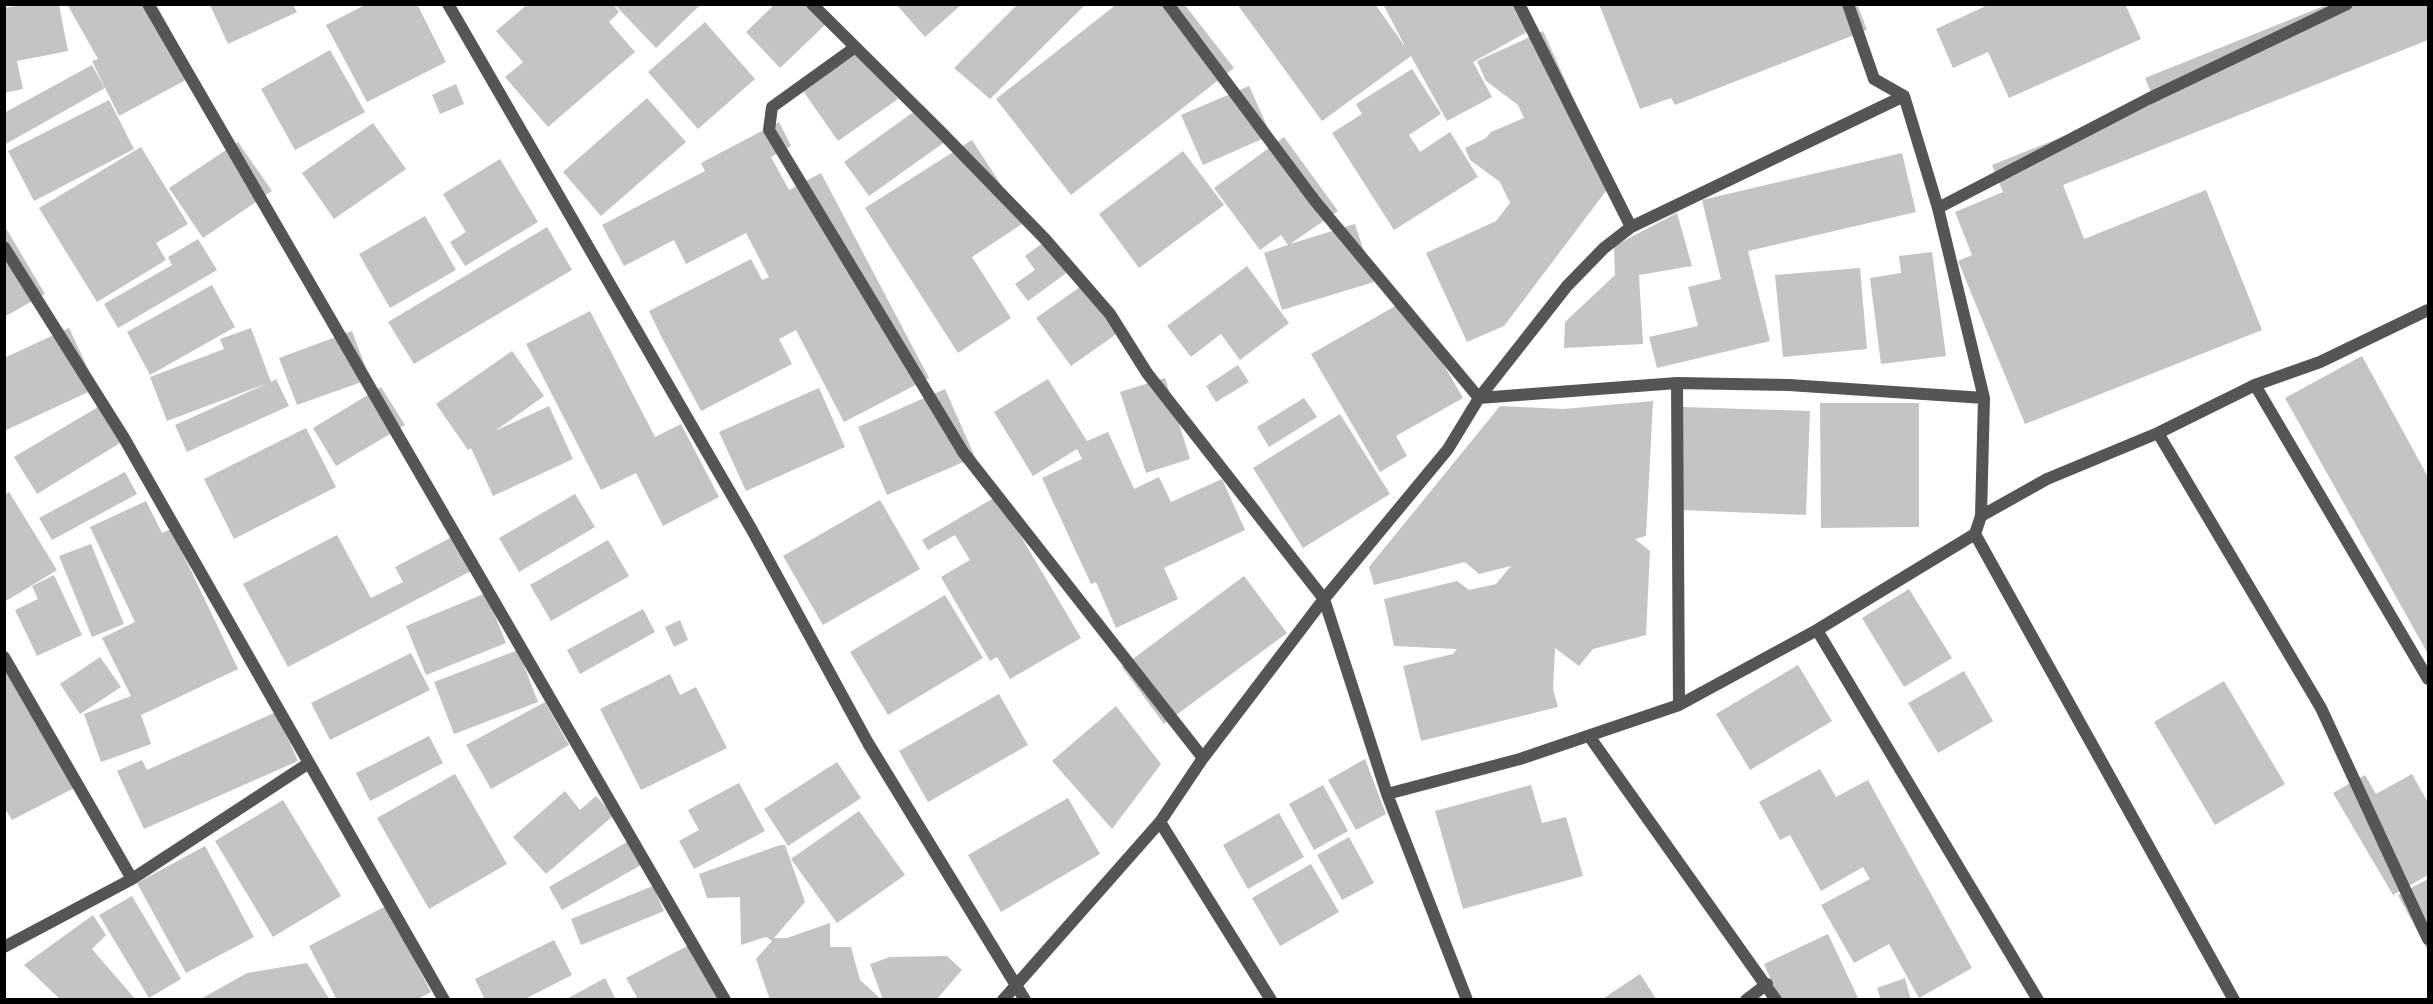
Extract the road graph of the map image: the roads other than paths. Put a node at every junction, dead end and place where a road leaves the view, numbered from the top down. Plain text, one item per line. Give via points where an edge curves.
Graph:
1 (148, 4) edge
2 (448, 4) edge
3 (812, 4) edge
4 (1519, 4) edge
5 (1848, 4) edge
6 (2347, 4) edge
7 (1169, 5) edge
8 (854, 48) junction
9 (1904, 96) junction
10 (1938, 208) junction
11 (1631, 227) junction
12 (4, 247) edge
13 (2428, 310) edge
14 (1677, 383) junction
15 (2255, 385) junction
16 (1479, 398) junction
17 (1984, 398) junction
18 (2158, 433) junction
19 (1981, 516) junction
20 (1974, 534) junction
21 (1324, 599) junction
22 (1817, 630) junction
23 (4, 657) edge
24 (2428, 679) edge
25 (1679, 705) junction
26 (1589, 736) junction
27 (1203, 758) junction
28 (309, 763) junction
29 (1387, 794) junction
30 (1160, 822) junction
31 (132, 879) junction
32 (2428, 939) edge
33 (4, 946) edge
34 (1767, 984) junction
35 (1016, 985) junction
36 (444, 999) edge
37 (725, 999) edge
38 (1003, 999) edge
39 (1025, 999) edge
40 (1271, 999) edge
41 (1467, 999) edge
42 (1746, 999) edge
43 (1776, 999) edge
44 (2038, 999) edge
45 (2234, 999) edge

1 - 37 street
2 - 35 street via 746,519 868,743
3 - 8 street
4 - 11 street
5 - 9 street via 1874,79
6 - 10 street via 2148,99
7 - 16 street via 1315,201
8 - 21 street via 974,165 1110,314 1147,373
8 - 27 street via 772,107 769,130 963,452
9 - 10 street
9 - 11 street
10 - 17 street
11 - 16 street via 1567,286
12 - 28 street via 123,438
13 - 15 street via 2320,362
14 - 16 street
14 - 17 street via 1789,385
14 - 25 street
15 - 18 street
15 - 24 street
16 - 21 street via 1448,449
17 - 19 street
18 - 19 street via 2047,479
18 - 32 street via 2321,708
19 - 20 street
20 - 22 street
20 - 45 street
21 - 27 street
21 - 29 street
22 - 25 street
22 - 44 street
23 - 31 street
25 - 26 street
26 - 29 street via 1520,759
26 - 34 street
27 - 30 street
28 - 31 street
28 - 36 street
29 - 41 street
30 - 35 street
30 - 40 street
31 - 33 street
34 - 42 street
34 - 43 street
35 - 38 street
35 - 39 street

